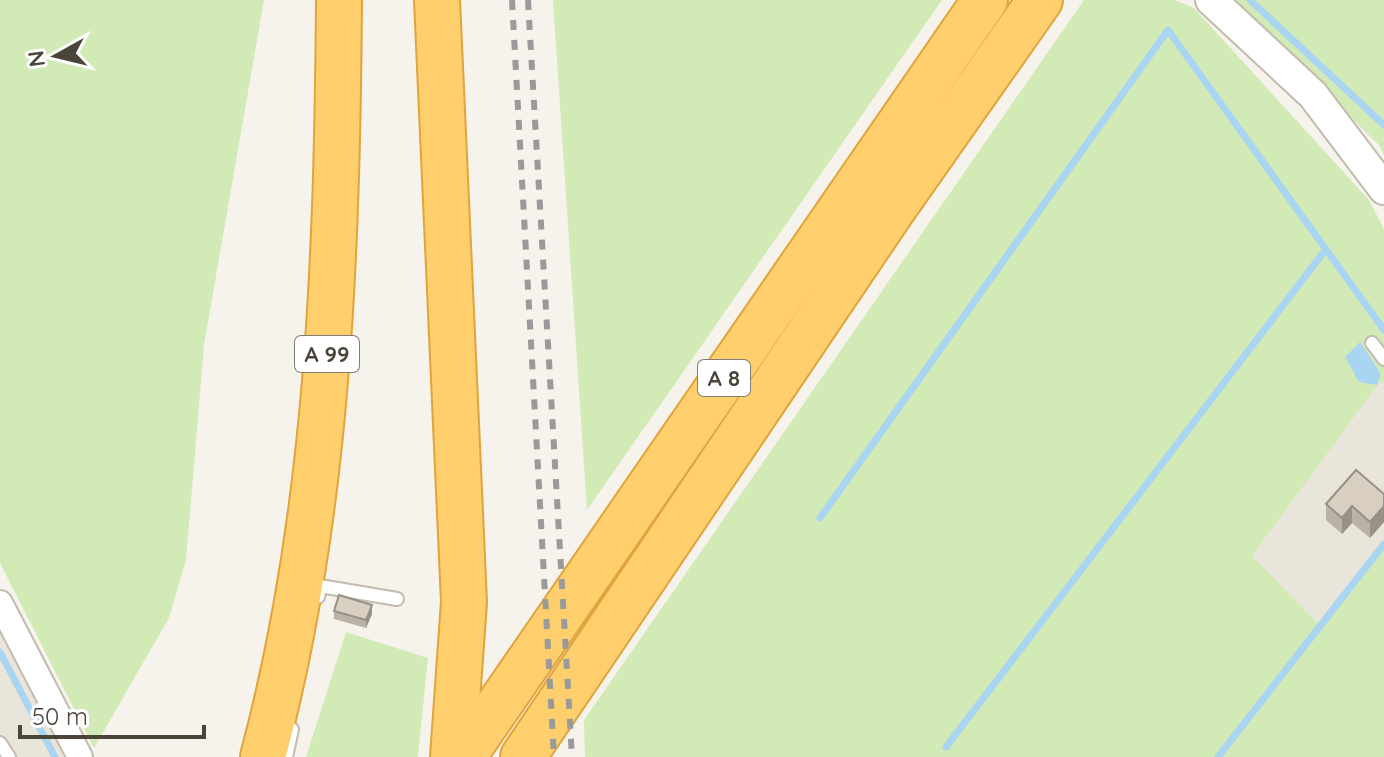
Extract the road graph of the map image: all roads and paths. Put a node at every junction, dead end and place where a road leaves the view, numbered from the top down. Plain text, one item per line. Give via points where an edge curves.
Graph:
1 (339, 0) edge
2 (437, 0) edge
3 (985, 0) edge
4 (1040, 0) edge
5 (1211, 0) edge
6 (1384, 189) edge
7 (1372, 343) dead end
8 (1384, 359) edge
9 (397, 599) dead end
10 (0, 603) edge
11 (314, 617) dead end
12 (295, 710) dead end
13 (0, 743) edge
14 (9, 757) edge
15 (80, 757) edge
16 (263, 757) edge
17 (286, 757) edge
18 (453, 757) edge
19 (463, 757) edge
20 (523, 757) edge

1 - 16 highway, A 99 via 333,253 315,486
2 - 18 highway via 464,602
3 - 19 highway, A 8
4 - 20 highway, A 8
5 - 6 street via 1313,95
7 - 8 lane
9 - 11 lane via 320,586
10 - 15 street
12 - 17 lane
13 - 14 lane

